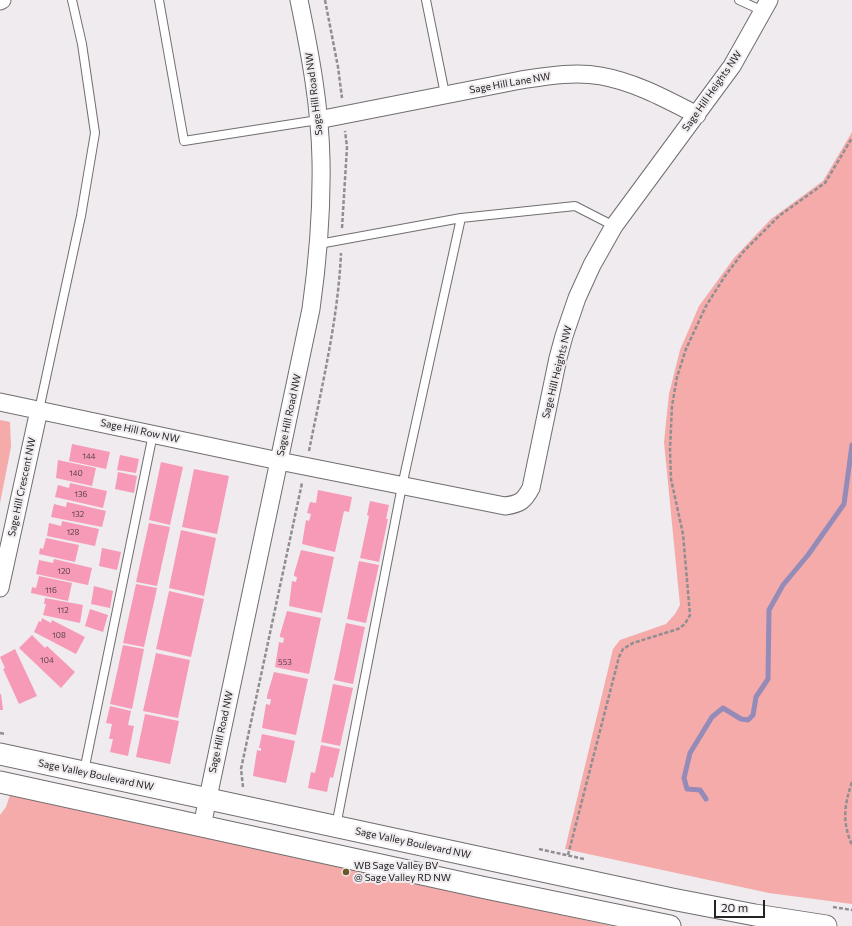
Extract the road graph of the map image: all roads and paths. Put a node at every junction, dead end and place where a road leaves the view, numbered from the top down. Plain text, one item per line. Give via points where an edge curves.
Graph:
1 (72, 0) edge
2 (159, 0) edge
3 (299, 0) edge
4 (426, 0) edge
5 (739, 0) edge
6 (766, 6) edge
7 (445, 94) junction
8 (697, 115) junction
9 (318, 120) junction
10 (852, 138) edge
11 (461, 218) junction
12 (614, 226) junction
13 (319, 244) junction
14 (0, 402) edge
15 (39, 410) junction
16 (153, 434) junction
17 (279, 461) junction
18 (402, 486) junction
19 (0, 588) edge
20 (0, 754) edge
21 (84, 772) junction
22 (0, 782) edge
23 (852, 782) edge
24 (207, 799) junction
25 (202, 826) junction
26 (336, 826) junction
27 (852, 845) edge
28 (568, 855) dead end
29 (670, 926) edge
30 (826, 926) edge

1 - 15 lane via 82,44 95,133 82,216
2 - 9 lane via 184,141
3 - 9 street, Sage Hill Road NW via 310,56
4 - 7 lane
5 - 6 lane
6 - 8 street, Sage Hill Heights NW via 732,66
7 - 8 street, Sage Hill Lane NW via 554,75 599,75 624,81 654,93
7 - 9 street, Sage Hill Lane NW
8 - 12 street, Sage Hill Heights NW
9 - 13 street, Sage Hill Road NW via 321,159
10 - 28 path via 825,183 778,216 744,250 706,306 686,349 672,406 670,449 671,480 683,534 690,615 685,624 678,629 633,643 623,649
11 - 12 lane via 575,206
11 - 13 lane
11 - 18 lane
12 - 18 street, Sage Hill Heights NW via 577,298 564,336 532,488 526,498 516,505 505,506
13 - 17 street, Sage Hill Road NW via 311,309
14 - 15 street, Sage Hill Row NW
15 - 16 street, Sage Hill Row NW
15 - 19 street, Sage Hill Crescent NW
16 - 17 street, Sage Hill Row NW
16 - 21 lane
17 - 18 street, Sage Hill Heights NW
17 - 24 street, Sage Hill Road NW
18 - 26 lane
20 - 21 street, Sage Valley Boulevard NW
21 - 24 street, Sage Valley Boulevard NW
22 - 25 street
23 - 27 path via 846,799 844,818
24 - 25 street, Sage Hill Road NW
24 - 26 street, Sage Valley Boulevard NW
25 - 29 street
26 - 30 street, Sage Valley Boulevard NW via 672,899

